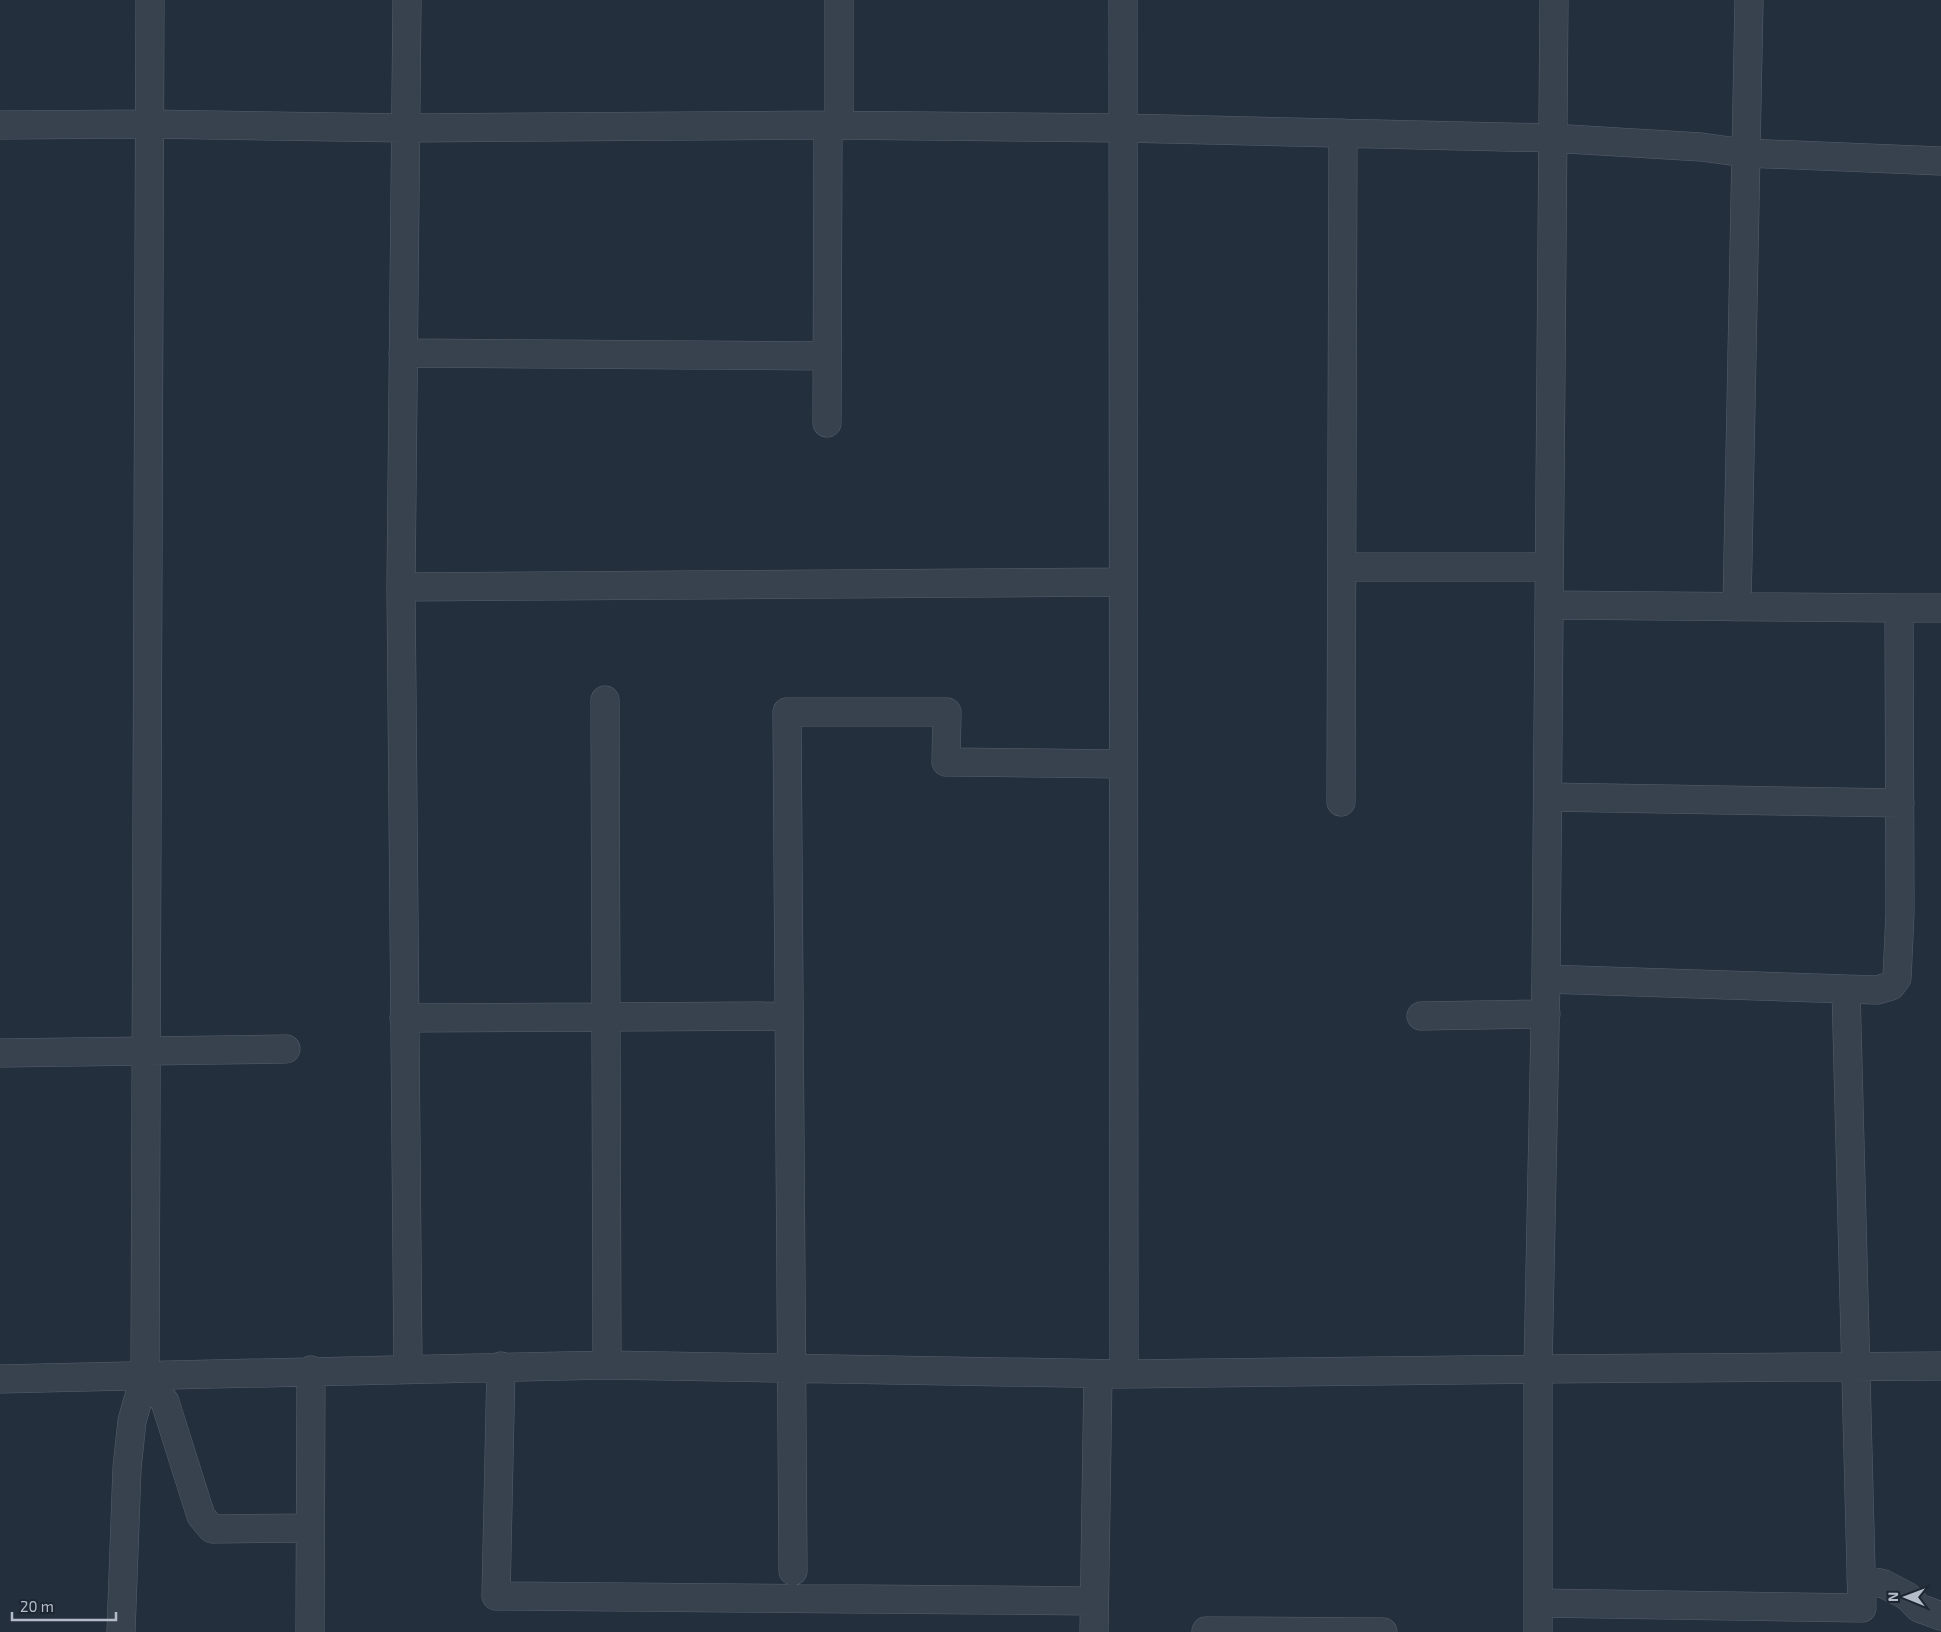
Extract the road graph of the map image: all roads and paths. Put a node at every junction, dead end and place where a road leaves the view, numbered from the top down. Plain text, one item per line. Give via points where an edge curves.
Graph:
1 (150, 0) edge
2 (407, 0) edge
3 (839, 0) edge
4 (1124, 0) edge
5 (1554, 0) edge
6 (1749, 0) edge
7 (149, 124) junction
8 (0, 125) edge
9 (834, 125) junction
10 (405, 128) junction
11 (1123, 128) junction
12 (1343, 133) junction
13 (1551, 138) junction
14 (1745, 153) junction
15 (1941, 161) edge
16 (403, 353) junction
17 (827, 356) junction
18 (827, 423) dead end
19 (1342, 567) junction
20 (1549, 567) junction
21 (1122, 582) junction
22 (400, 587) junction
23 (1549, 606) junction
24 (1737, 607) junction
25 (1899, 608) junction
26 (1941, 608) edge
27 (605, 700) dead end
28 (1122, 764) junction
29 (1548, 797) junction
30 (1341, 802) dead end
31 (1900, 803) junction
32 (1546, 979) junction
33 (1846, 989) junction
34 (1546, 1014) junction
35 (788, 1016) junction
36 (1421, 1016) dead end
37 (605, 1017) junction
38 (404, 1018) junction
39 (286, 1049) dead end
40 (146, 1051) junction
41 (0, 1053) edge
42 (607, 1364) junction
43 (501, 1366) junction
44 (790, 1366) junction
45 (1856, 1366) junction
46 (1941, 1366) edge
47 (408, 1368) junction
48 (1538, 1369) junction
49 (310, 1370) junction
50 (1111, 1374) junction
51 (145, 1375) junction
52 (0, 1379) edge
53 (309, 1528) junction
54 (793, 1571) dead end
55 (1861, 1579) junction
56 (1094, 1601) junction
57 (1538, 1604) junction
58 (1941, 1616) edge
59 (1206, 1631) edge
60 (121, 1632) edge
61 (310, 1632) edge
62 (1094, 1632) edge
63 (1383, 1632) edge
64 (1538, 1632) edge

1 - 7 street
2 - 10 street
3 - 9 street
4 - 11 street
5 - 13 street
6 - 14 street
7 - 8 street
7 - 10 street
7 - 40 street
9 - 10 street
9 - 11 street
9 - 17 street
10 - 16 street
11 - 12 street
11 - 21 street
12 - 13 street
12 - 19 street
13 - 14 street via 1701,147
13 - 20 street
14 - 15 street
14 - 24 street
16 - 17 street
16 - 22 street
17 - 18 street
19 - 20 street
19 - 30 street
20 - 23 street
21 - 22 street
21 - 28 street
22 - 38 street
23 - 24 street
23 - 29 street
24 - 25 street
25 - 26 street
25 - 31 street
27 - 37 street
28 - 35 street via 946,762 947,712 787,712
28 - 50 street
29 - 31 street
29 - 32 street
31 - 33 street via 1897,978 1891,986 1877,990
32 - 33 street
32 - 34 street
33 - 45 street
34 - 36 street
34 - 48 street
35 - 37 street
35 - 44 street
37 - 38 street
37 - 42 street
38 - 47 street
39 - 40 street
40 - 41 street
40 - 51 street
42 - 43 street
42 - 44 street
43 - 47 street
43 - 56 street via 496,1596
44 - 50 street
44 - 54 street
45 - 46 street
45 - 48 street
45 - 55 street
47 - 49 street
48 - 50 street
48 - 57 street
49 - 51 street
49 - 53 street
50 - 56 street
51 - 52 street
51 - 53 street via 165,1402 201,1516 212,1528
51 - 60 street via 132,1421 127,1468
53 - 61 street
55 - 57 street via 1862,1608
55 - 58 street via 1884,1584 1907,1596 1919,1608
56 - 62 street
57 - 64 street
59 - 63 street

